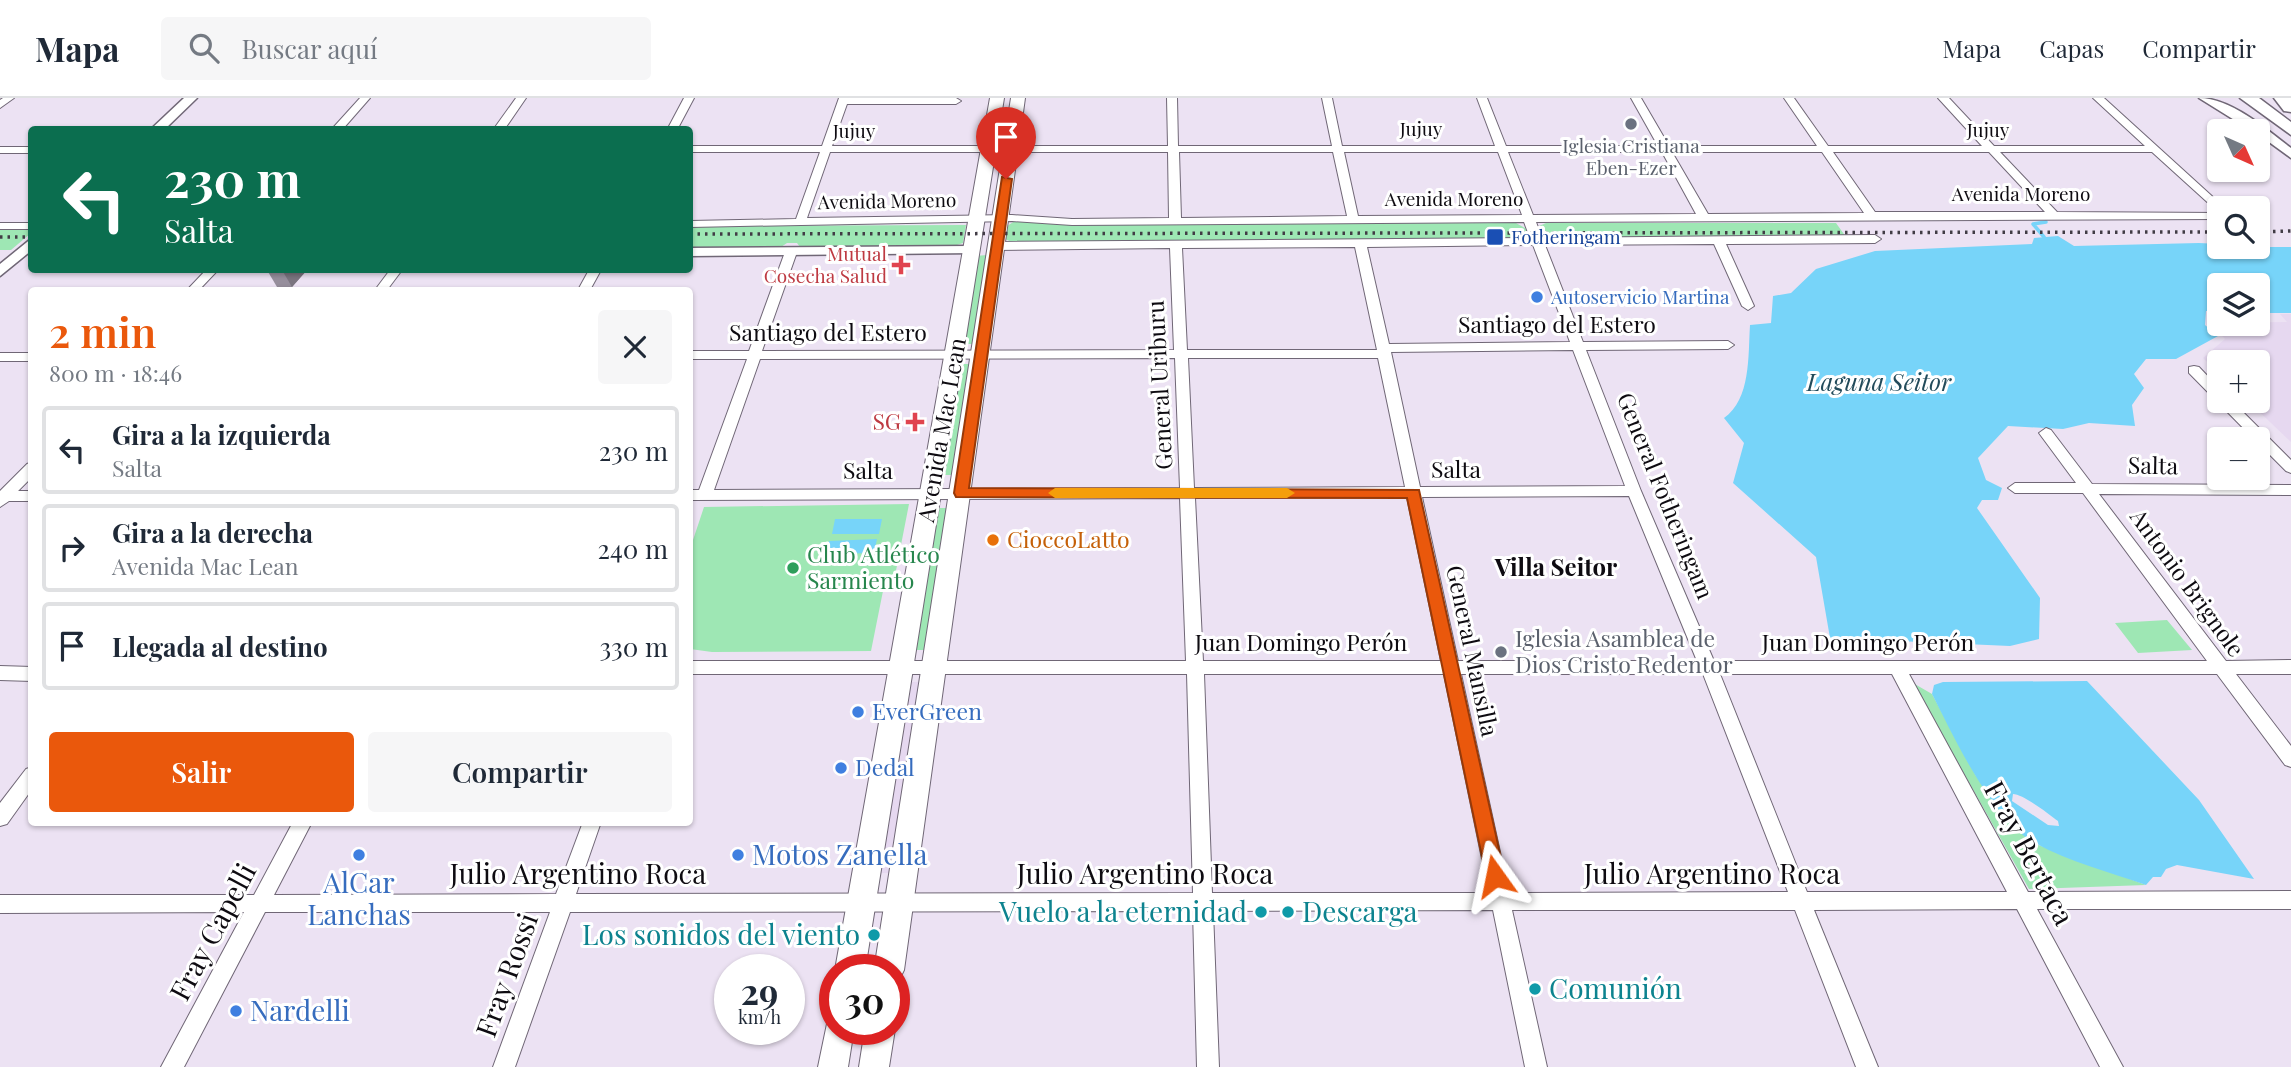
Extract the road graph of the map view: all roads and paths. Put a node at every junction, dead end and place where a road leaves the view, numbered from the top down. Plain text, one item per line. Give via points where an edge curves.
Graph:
1 (9, 98) edge
2 (191, 98) edge
3 (365, 98) edge
4 (521, 98) edge
5 (689, 98) edge
6 (998, 98) edge
7 (1018, 98) edge
8 (1172, 98) edge
9 (1327, 98) edge
10 (1482, 98) edge
11 (1636, 98) edge
12 (1789, 98) edge
13 (1943, 98) edge
14 (2098, 98) edge
15 (2205, 98) edge
16 (2248, 98) edge
17 (2279, 98) edge
18 (844, 100) edge
19 (956, 101) dead end
20 (0, 105) edge
21 (2291, 107) edge
22 (160, 126) edge
23 (340, 126) edge
24 (501, 126) edge
25 (674, 126) edge
26 (2291, 130) edge
27 (1502, 146) junction
28 (1336, 147) junction
29 (1825, 147) junction
30 (1989, 147) junction
31 (826, 148) junction
32 (1172, 148) junction
33 (1665, 148) junction
34 (693, 149) edge
35 (989, 149) junction
36 (1011, 149) junction
37 (2152, 149) junction
38 (0, 150) edge
39 (28, 150) edge
40 (2291, 154) edge
41 (2207, 197) edge
42 (2054, 215) junction
43 (1872, 216) junction
44 (2207, 216) edge
45 (1001, 218) junction
46 (976, 219) junction
47 (1705, 219) junction
48 (1353, 220) junction
49 (1528, 220) junction
50 (1175, 221) junction
51 (693, 223) edge
52 (800, 223) junction
53 (0, 226) edge
54 (28, 226) edge
55 (1875, 239) dead end
56 (1719, 242) junction
57 (1538, 244) junction
58 (1361, 245) junction
59 (995, 246) junction
60 (1176, 246) junction
61 (970, 250) junction
62 (790, 251) junction
63 (693, 252) edge
64 (0, 253) edge
65 (26, 254) edge
66 (0, 272) edge
67 (209, 273) edge
68 (196, 287) edge
69 (1748, 306) dead end
70 (1728, 345) dead end
71 (1579, 346) junction
72 (1386, 351) junction
73 (1181, 353) junction
74 (955, 354) junction
75 (693, 355) edge
76 (752, 355) junction
77 (982, 355) junction
78 (0, 357) edge
79 (28, 357) edge
80 (2194, 370) dead end
81 (2207, 384) edge
82 (2236, 413) edge
83 (2046, 433) dead end
84 (2291, 468) edge
85 (28, 471) edge
86 (2015, 488) dead end
87 (2090, 488) junction
88 (2291, 490) edge
89 (1634, 491) junction
90 (931, 493) junction
91 (961, 493) junction
92 (1189, 493) junction
93 (1414, 493) junction
94 (697, 495) edge
95 (28, 496) edge
96 (2, 498) edge
97 (901, 666) junction
98 (933, 666) junction
99 (1195, 666) junction
100 (1450, 666) junction
101 (1708, 666) junction
102 (1896, 666) junction
103 (2220, 667) junction
104 (2291, 667) edge
105 (693, 668) edge
106 (0, 673) edge
107 (28, 674) edge
108 (2291, 760) edge
109 (28, 780) edge
110 (0, 818) edge
111 (301, 826) edge
112 (591, 826) edge
113 (2291, 900) edge
114 (563, 901) junction
115 (2024, 901) junction
116 (861, 902) junction
117 (898, 902) junction
118 (1202, 902) junction
119 (1501, 902) junction
120 (1803, 902) junction
121 (0, 904) edge
122 (258, 906) junction
123 (853, 954) edge
124 (890, 954) edge
125 (836, 1045) edge
126 (877, 1045) edge
127 (172, 1067) edge
128 (504, 1067) edge
129 (833, 1067) edge
130 (874, 1067) edge
131 (1208, 1067) edge
132 (1536, 1067) edge
133 (1867, 1067) edge
134 (2112, 1067) edge

1 - 20 street
2 - 22 street
3 - 23 street
4 - 24 street
5 - 25 street
6 - 35 main road, Avenida Mac Lean
7 - 36 main road, Avenida Mac Lean
8 - 32 street
9 - 28 street
10 - 27 street, General Fotheringam
11 - 33 street
12 - 29 street
13 - 30 street
14 - 37 street
15 - 40 street
16 - 26 highway
17 - 21 highway
18 - 19 street
18 - 31 street
27 - 28 street, Jujuy
27 - 33 street, Jujuy
27 - 49 street, General Fotheringam
28 - 32 street, Jujuy
28 - 48 street
29 - 30 street, Jujuy
29 - 33 street, Jujuy
29 - 43 street
30 - 37 street, Jujuy
30 - 42 street
31 - 34 street, Jujuy
31 - 35 street, Jujuy
31 - 52 street
32 - 36 street, Jujuy
32 - 50 street
33 - 47 street
35 - 36 street, Jujuy
35 - 46 main road, Avenida Mac Lean
36 - 45 main road, Avenida Mac Lean
37 - 41 street
38 - 39 street
42 - 43 street, Avenida Moreno
42 - 44 street, Avenida Moreno
43 - 47 street, Avenida Moreno
45 - 46 street, Avenida Moreno
45 - 50 street, Avenida Moreno
45 - 59 main road, Avenida Mac Lean
46 - 52 street, Avenida Moreno
46 - 61 main road, Avenida Mac Lean
47 - 49 street, Avenida Moreno
48 - 49 street, Avenida Moreno
48 - 50 street, Avenida Moreno
49 - 57 street, General Fotheringam
51 - 52 street, Avenida Moreno
53 - 54 street
55 - 56 street, Avenida Moreno
56 - 57 street, Avenida Moreno
56 - 69 street
57 - 58 street, Avenida Moreno
57 - 71 street, General Fotheringam
58 - 60 street, Avenida Moreno
58 - 72 street, General Mansilla
59 - 60 street, Avenida Moreno
59 - 61 main road, Avenida Moreno
59 - 77 main road, Avenida Mac Lean
60 - 73 street, General Uriburu
61 - 62 street, Avenida Moreno
61 - 74 main road, Avenida Mac Lean
62 - 63 street, Avenida Moreno
62 - 76 street
64 - 65 street
65 - 66 street
67 - 68 street
70 - 71 street, Santiago del Estero
71 - 72 street, Santiago del Estero
71 - 89 street, General Fotheringam
72 - 73 street, Santiago del Estero
72 - 93 street, General Mansilla
73 - 77 street, Santiago del Estero
73 - 92 street, General Uriburu
74 - 76 street, Santiago del Estero
74 - 77 street, Santiago del Estero
74 - 90 main road, Avenida Mac Lean
75 - 76 street, Santiago del Estero
76 - 94 street
77 - 91 main road, Avenida Mac Lean
78 - 79 street
80 - 81 street
82 - 84 street
83 - 87 street, Antonio Brignole
85 - 96 street
86 - 87 street, Salta
87 - 88 street, Salta
87 - 103 street, Antonio Brignole
89 - 93 street, Salta
89 - 101 street, General Fotheringam
90 - 91 street, Salta
90 - 94 street, Salta
90 - 97 main road, Avenida Mac Lean
91 - 92 street, Salta
91 - 98 main road, Avenida Mac Lean
92 - 93 street, Salta
92 - 99 street, General Uriburu
93 - 100 street, General Mansilla
95 - 96 street
97 - 98 street, Juan Domingo Perón
97 - 105 street, Juan Domingo Perón
97 - 116 main road, Avenida Mac Lean
98 - 99 street, Juan Domingo Perón
98 - 117 main road, Avenida Mac Lean
99 - 100 street, Juan Domingo Perón
99 - 118 street, General Uriburu
100 - 101 street, Juan Domingo Perón
100 - 119 street, General Mansilla
101 - 102 street, Juan Domingo Perón
101 - 120 street, General Fotheringam
102 - 103 street, Juan Domingo Perón
102 - 115 street, Fray Bertaca
103 - 104 street, Juan Domingo Perón
103 - 108 street, Antonio Brignole
106 - 107 street
109 - 110 street
111 - 122 street, Fray Capelli
112 - 114 street, Fray Rossi
113 - 115 street, Julio Argentino Roca
114 - 116 street, Julio Argentino Roca
114 - 122 street, Julio Argentino Roca
114 - 128 street, Fray Rossi
115 - 120 street, Julio Argentino Roca
115 - 134 street, Fray Bertaca
116 - 117 street, Julio Argentino Roca
116 - 123 main road, Avenida Mac Lean
117 - 118 street, Julio Argentino Roca
117 - 124 main road, Avenida Mac Lean
118 - 119 street, Julio Argentino Roca
118 - 131 street, General Uriburu
119 - 120 street, Julio Argentino Roca
119 - 132 street, General Mansilla
120 - 133 street, General Fotheringam
121 - 122 street, Julio Argentino Roca
122 - 127 street, Fray Capelli
125 - 129 main road
126 - 130 main road

